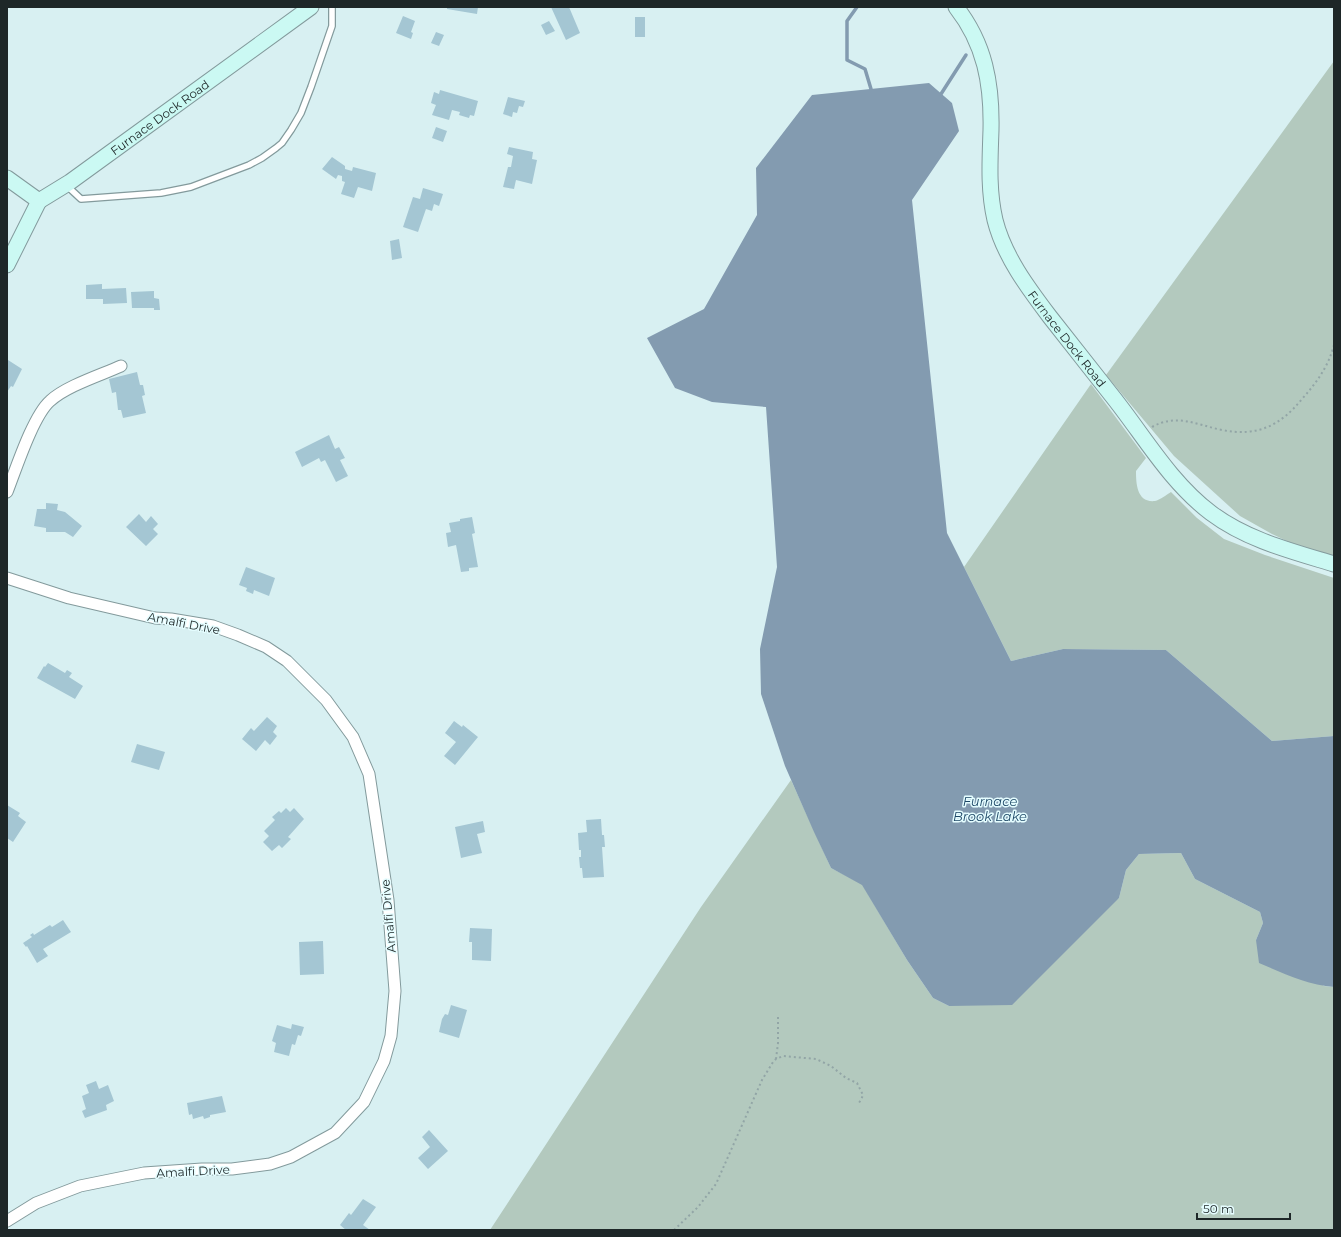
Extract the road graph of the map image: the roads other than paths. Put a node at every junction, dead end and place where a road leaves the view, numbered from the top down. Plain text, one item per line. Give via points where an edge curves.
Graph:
1 (311, 7) edge
2 (332, 7) edge
3 (956, 7) edge
4 (7, 178) edge
5 (66, 184) junction
6 (39, 201) junction
7 (9, 261) edge
8 (121, 366) dead end
9 (7, 492) edge
10 (1334, 564) edge
11 (7, 578) edge
12 (7, 1221) edge

1 - 5 street, Furnace Dock Road
2 - 5 lane via 332,26 301,113 282,143 262,158 191,187 161,193 81,199
3 - 10 street, Furnace Dock Road via 972,31 987,72 991,103 990,185 995,220 1015,266 1033,294 1179,484 1205,508 1221,520 1266,542
4 - 6 street
5 - 6 street, Furnace Dock Road
6 - 7 street
8 - 9 street via 66,390 50,401 40,413
11 - 12 street, Amalfi Drive via 69,598 155,618 213,626 238,635 266,647 286,661 326,700 352,737 369,774 388,900 395,990 391,1036 384,1061 364,1102 335,1133 291,1158 270,1164 232,1169 144,1173 80,1186 36,1203

